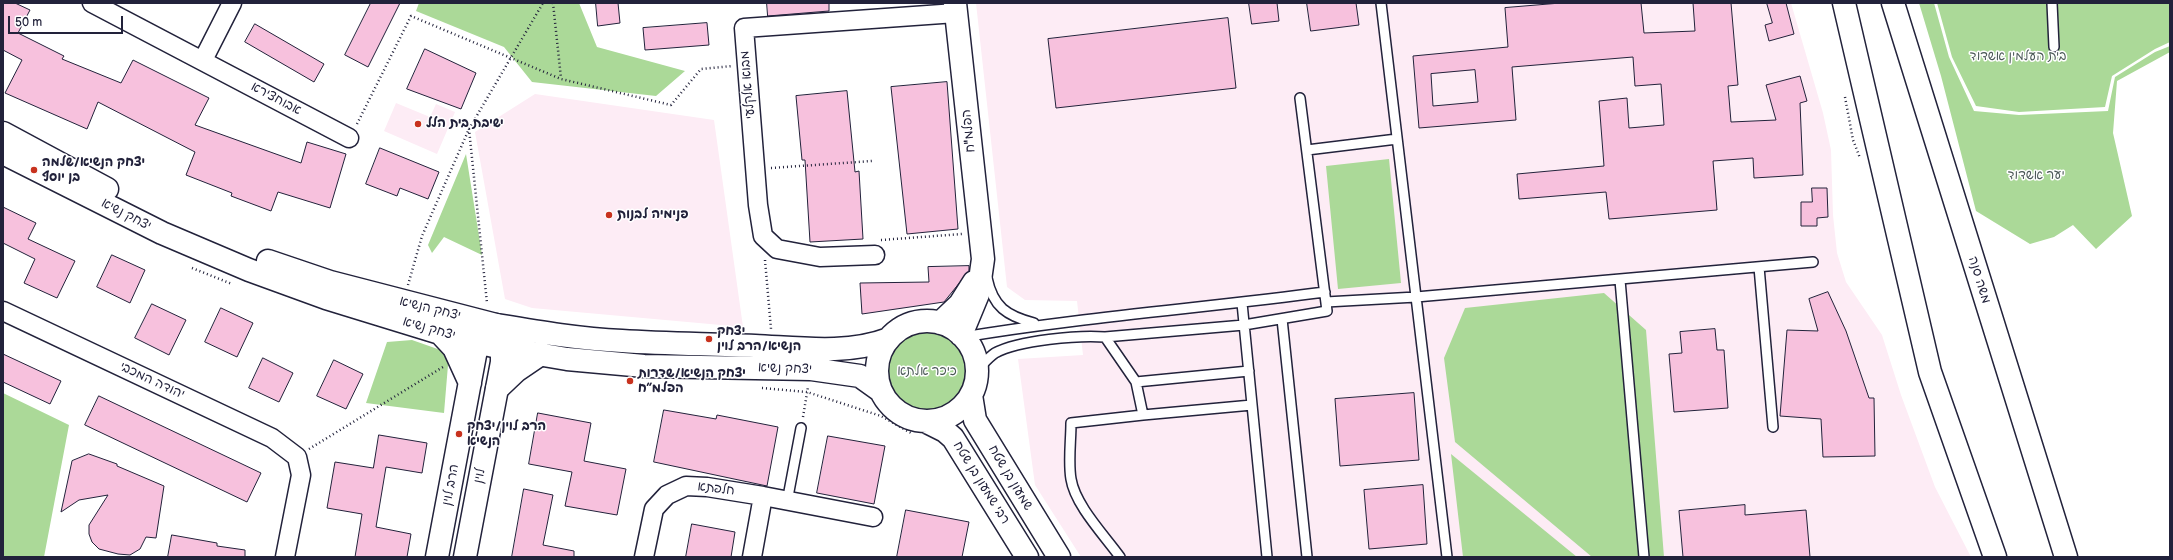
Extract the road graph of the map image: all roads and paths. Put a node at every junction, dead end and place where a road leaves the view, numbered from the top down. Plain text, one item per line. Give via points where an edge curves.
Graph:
1 (92, 3) edge
2 (232, 3) edge
3 (543, 3) edge
4 (553, 3) edge
5 (1381, 3) edge
6 (1844, 3) edge
7 (1893, 3) edge
8 (2052, 3) edge
9 (956, 8) edge
10 (2054, 47) dead end
11 (511, 57) junction
12 (203, 60) junction
13 (746, 64) junction
14 (561, 79) junction
15 (1300, 98) dead end
16 (469, 129) junction
17 (3, 133) edge
18 (349, 138) joint
19 (1397, 139) junction
20 (1307, 150) junction
21 (3, 153) edge
22 (872, 161) dead end
23 (755, 170) junction
24 (980, 233) junction
25 (763, 236) junction
26 (877, 247) joint
27 (983, 259) junction
28 (1813, 262) dead end
29 (1759, 267) junction
30 (1620, 280) junction
31 (1325, 292) junction
32 (1416, 298) junction
33 (403, 302) junction
34 (1242, 303) junction
35 (1327, 307) junction
36 (3, 311) edge
37 (1282, 319) junction
38 (940, 323) junction
39 (1038, 324) junction
40 (493, 325) junction
41 (1244, 325) junction
42 (440, 333) junction
43 (962, 336) junction
44 (1105, 337) junction
45 (889, 339) junction
46 (478, 343) junction
47 (772, 347) junction
48 (502, 348) junction
49 (541, 354) junction
50 (458, 357) junction
51 (811, 369) junction
52 (977, 370) junction
53 (1248, 371) junction
54 (1136, 382) junction
55 (470, 383) junction
56 (497, 389) junction
57 (881, 391) junction
58 (971, 395) junction
59 (1252, 405) junction
60 (1143, 415) junction
61 (925, 421) junction
62 (1773, 427) dead end
63 (801, 428) joint
64 (297, 457) junction
65 (763, 496) junction
66 (787, 502) junction
67 (873, 518) dead end
68 (285, 557) edge
69 (437, 557) edge
70 (465, 557) edge
71 (644, 557) edge
72 (752, 557) edge
73 (1027, 557) edge
74 (1059, 557) edge
75 (1120, 557) edge
76 (1267, 557) edge
77 (1308, 557) edge
78 (1448, 557) edge
79 (1644, 557) edge
80 (1995, 557) edge
81 (2066, 557) edge

1 - 12 street, אבוחצירא
2 - 12 street
3 - 11 path
4 - 14 path
5 - 19 lane
6 - 80 main road via 1930,372
7 - 81 main road, משה סנה
8 - 10 lane
9 - 13 street, מבוא אלקלעי via 744,28
9 - 24 main road, הפלמ"ח
11 - 14 path
11 - 16 path
11 - 18 path via 411,16
12 - 18 street, אבוחצירא
13 - 14 path via 701,69 671,105
13 - 23 street, מבוא אלקלעי
15 - 20 lane
16 - 33 path via 422,236
16 - 40 path
17 - 33 main road, יצחק הנשיא via 174,225 254,257
19 - 20 lane
19 - 32 lane
20 - 31 lane
21 - 42 main road, יצחק נשיא via 162,233 249,270 326,298
22 - 23 path
23 - 25 street, מבוא אלקלעי
24 - 26 path
24 - 27 main road, הפלמ"ח
25 - 26 street via 777,249 820,256
25 - 47 path
27 - 38 main road via 971,288 960,304
27 - 39 lane via 989,286 1000,307 1013,317
27 - 43 main road via 978,294
28 - 29 lane
29 - 30 lane
29 - 62 lane
30 - 32 lane
30 - 79 lane
31 - 34 lane
31 - 35 lane
32 - 35 lane
32 - 78 lane
33 - 40 main road, יצחק הנשיא
34 - 39 lane
34 - 41 lane
35 - 37 lane
36 - 64 street, יהודה המכבי via 272,438
37 - 41 lane
37 - 77 lane
38 - 43 main road
38 - 45 main road via 912,324 902,328
39 - 43 lane
40 - 46 main road
40 - 47 main road, יצחק הנשיא via 558,336 621,341
40 - 48 main road, לוין
41 - 44 lane
41 - 53 lane
42 - 46 main road, יצחק נשיא
42 - 50 main road via 454,348
43 - 52 main road via 974,355
44 - 52 lane via 1086,336 1012,347 995,354
44 - 54 lane
45 - 47 main road, יצחק הנשיא via 851,349
45 - 57 main road via 878,364 877,375
46 - 48 main road, יצחק נשיא
46 - 55 main road, הרב לוין
48 - 49 main road, יצחק נשיא
48 - 56 main road, לוין
49 - 51 main road, יצחק נשיא via 644,366
49 - 56 main road via 516,371
50 - 55 main road
50 - 64 path
51 - 57 main road, יצחק נשיא via 860,376
51 - 63 path
52 - 58 main road via 976,383
53 - 54 lane
53 - 59 lane
54 - 60 lane
55 - 69 main road, הרב לוין
56 - 70 main road, לוין
57 - 61 main road via 890,405 899,412
58 - 61 main road via 965,404 952,414 942,419
58 - 74 main road, שמעון בן שטח via 974,420
59 - 60 lane
59 - 76 lane
60 - 75 lane via 1071,423 1071,479 1075,493
61 - 73 main road, רבי שמעון בן שטח via 946,431 953,438
63 - 66 lane
64 - 68 street via 301,475
65 - 66 street, חלפתא
65 - 71 street, חלפתא via 686,486 667,495 654,509
65 - 72 street
66 - 67 street, חלפתא

